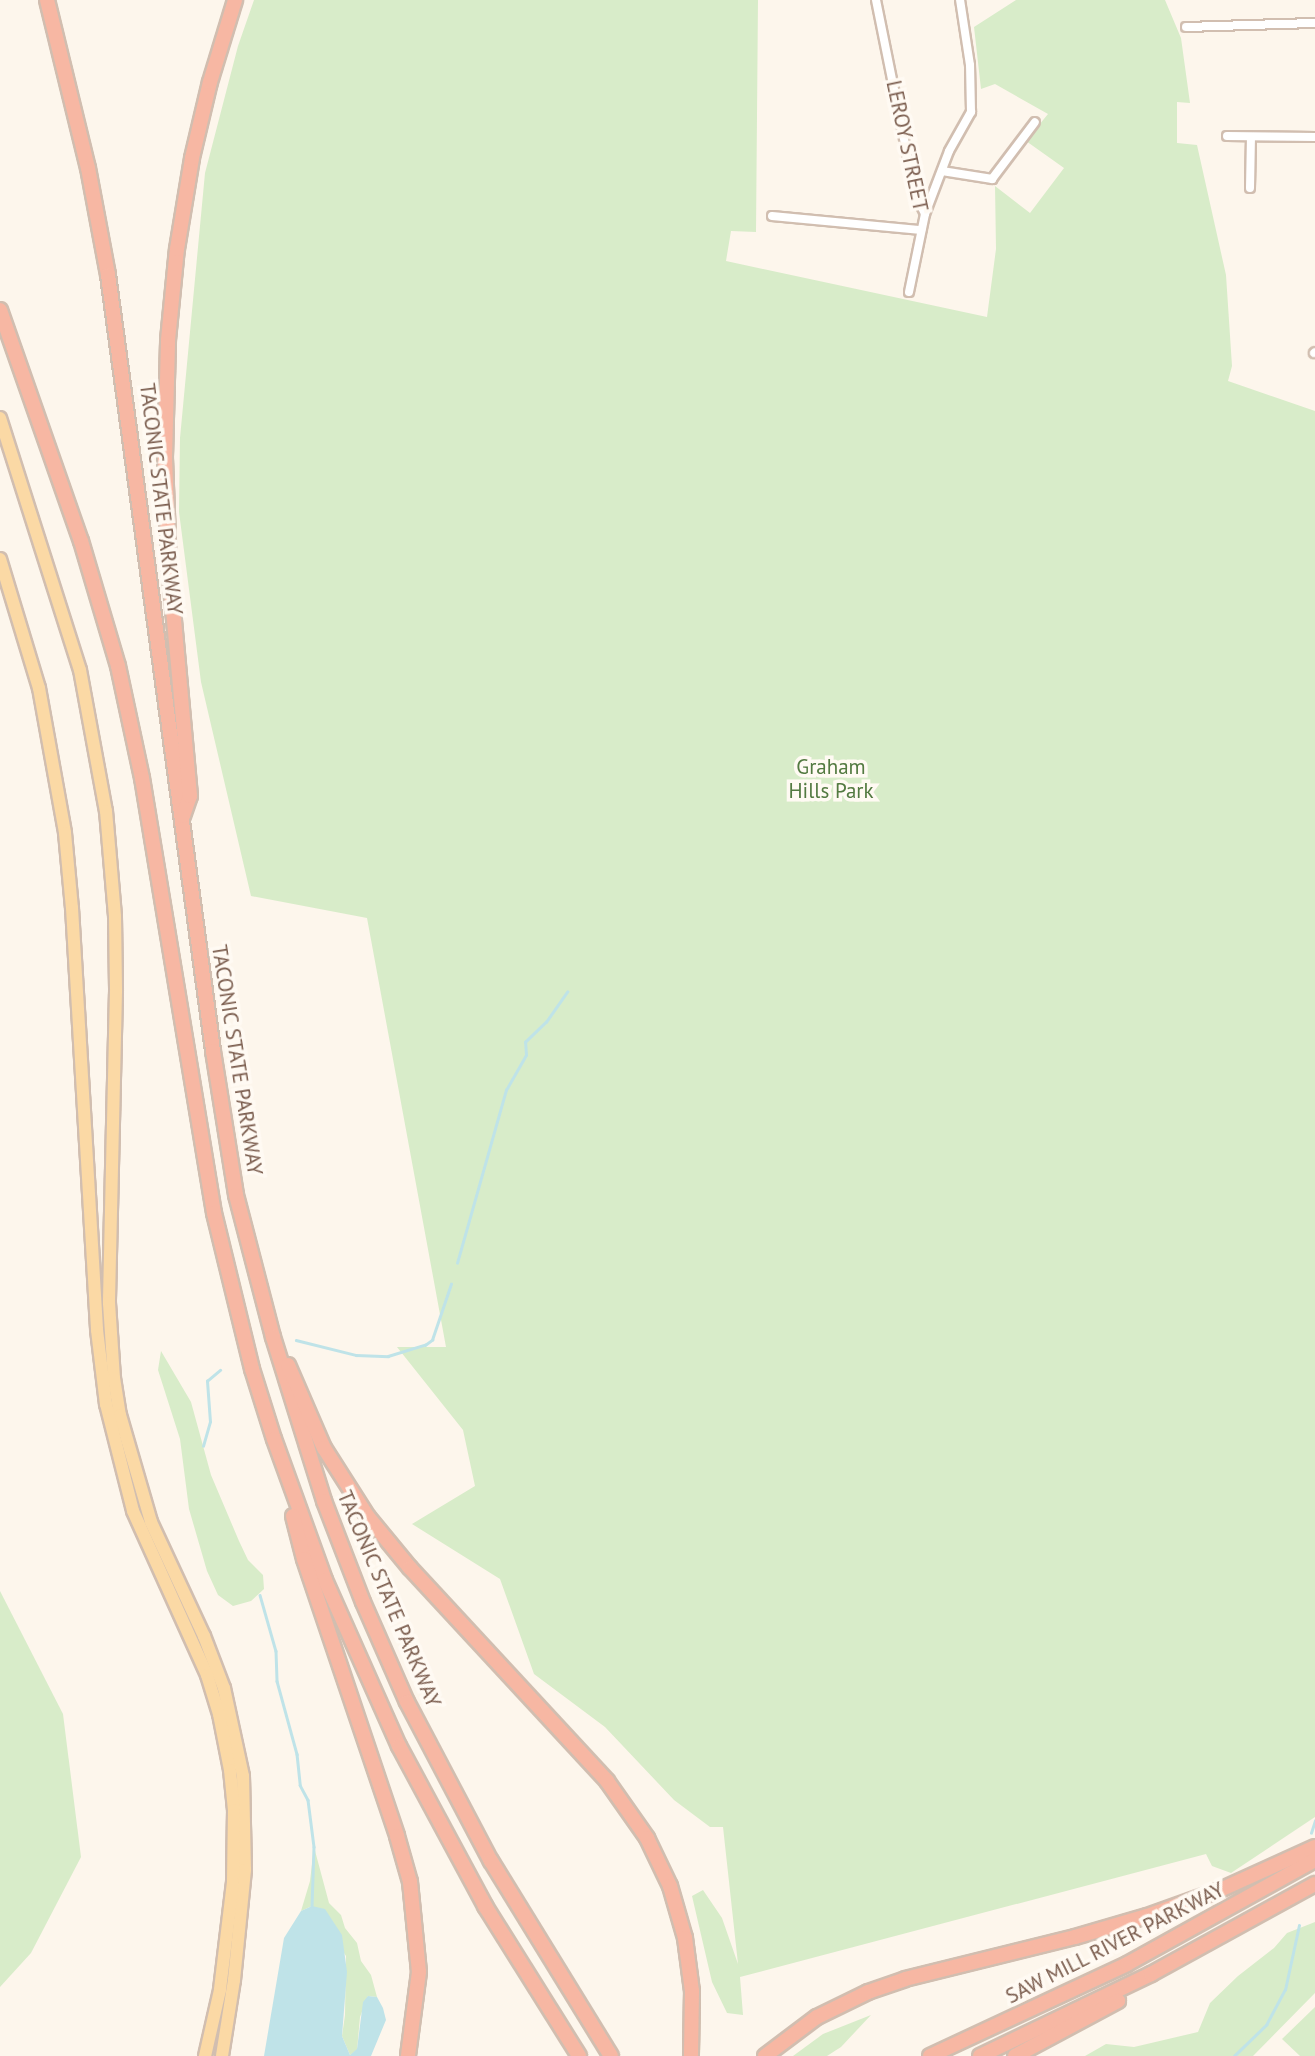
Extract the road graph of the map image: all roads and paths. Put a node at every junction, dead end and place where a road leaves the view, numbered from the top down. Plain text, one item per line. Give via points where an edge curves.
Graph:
1 (47, 0) edge
2 (235, 0) edge
3 (876, 0) edge
4 (960, 0) edge
5 (1315, 23) edge
6 (1186, 27) dead end
7 (1035, 122) dead end
8 (1227, 136) dead end
9 (1251, 137) junction
10 (1315, 137) edge
11 (942, 171) junction
12 (1250, 188) dead end
13 (925, 214) junction
14 (772, 216) dead end
15 (921, 230) junction
16 (909, 292) dead end
17 (0, 310) edge
18 (0, 418) edge
19 (0, 559) edge
20 (181, 820) junction
21 (266, 1311) junction
22 (287, 1476) junction
23 (1315, 1847) edge
24 (1315, 1860) edge
25 (1315, 1884) edge
26 (1262, 1914) junction
27 (205, 2056) edge
28 (222, 2056) edge
29 (408, 2056) edge
30 (579, 2056) edge
31 (611, 2056) edge
32 (691, 2056) edge
33 (765, 2056) edge
34 (930, 2056) edge
35 (980, 2056) edge
36 (1015, 2056) edge

1 - 20 highway, TACONIC STATE PARKWAY via 106,263
2 - 20 highway via 192,158 169,331 165,438 169,567 190,796
3 - 13 street, LEROY STREET via 915,194
4 - 11 street via 970,65 971,112
5 - 6 street
7 - 11 street via 992,179
8 - 9 street
9 - 10 street
9 - 12 street
11 - 13 street
13 - 15 street, LEROY STREET
14 - 15 street
15 - 16 street, LEROY STREET
17 - 22 highway via 82,541 118,666 142,778 214,1213 252,1369
18 - 28 main road via 80,670 106,811 116,991 109,1303 120,1415 151,1522 219,1671 241,1761 245,1870
19 - 27 main road via 39,688 65,833 97,1330 106,1404 134,1511 207,1675 230,1770 233,1882 220,1990
20 - 21 highway, TACONIC STATE PARKWAY via 236,1195
21 - 31 highway, TACONIC STATE PARKWAY via 324,1501 392,1670 491,1861
21 - 32 highway via 324,1448 359,1506 410,1568 607,1782 647,1838 670,1886 685,1938 693,2010
22 - 29 highway via 304,1559 410,1882 419,1972
22 - 30 highway via 339,1615 415,1779 485,1906
23 - 33 highway via 1157,1913 868,1992 817,2017
24 - 34 highway, SAW MILL RIVER PARKWAY via 1138,1958
25 - 26 highway, SAW MILL RIVER PARKWAY
26 - 35 highway, SAW MILL RIVER PARKWAY via 1134,1983
26 - 36 highway via 1122,1999

